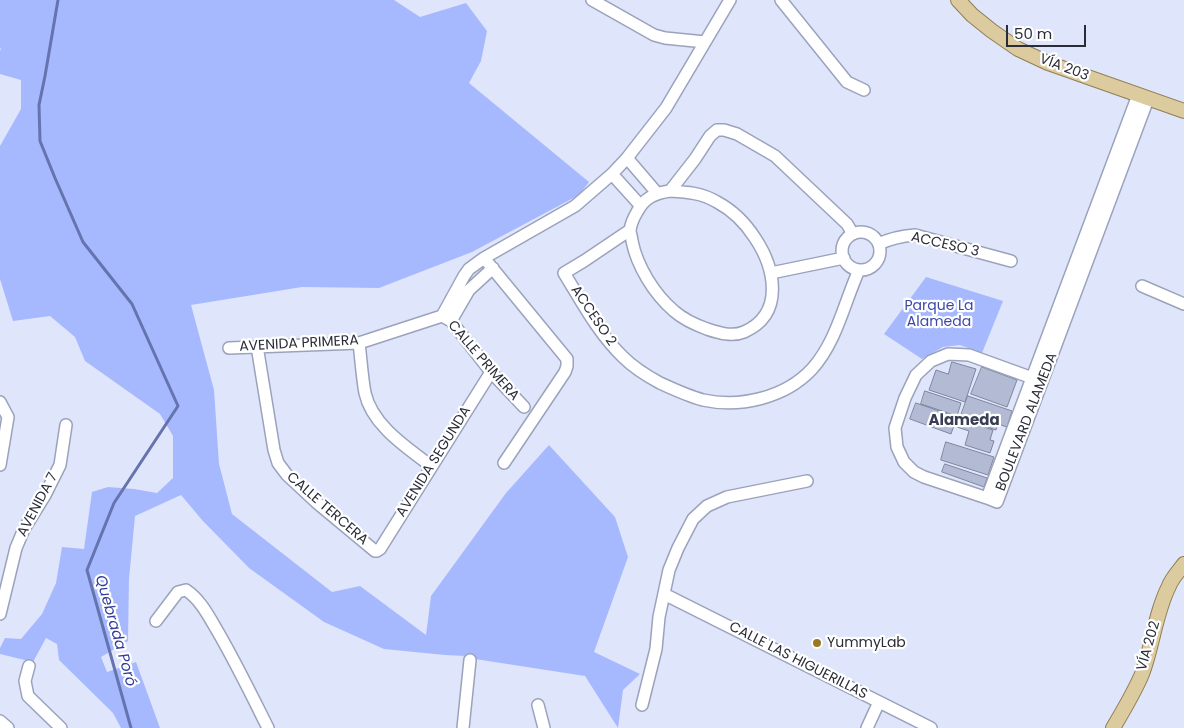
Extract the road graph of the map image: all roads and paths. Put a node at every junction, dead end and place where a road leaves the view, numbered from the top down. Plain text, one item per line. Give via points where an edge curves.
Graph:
1 (592, 0) edge
2 (730, 0) edge
3 (781, 0) edge
4 (958, 0) edge
5 (705, 42) junction
6 (864, 90) dead end
7 (1143, 97) junction
8 (1184, 111) edge
9 (627, 158) junction
10 (612, 174) junction
11 (670, 191) junction
12 (657, 192) junction
13 (640, 205) junction
14 (630, 230) junction
15 (853, 234) junction
16 (879, 244) junction
17 (484, 258) junction
18 (844, 258) junction
19 (1011, 261) dead end
20 (493, 268) junction
21 (860, 270) junction
22 (771, 273) junction
23 (1142, 286) dead end
24 (1184, 304) edge
25 (446, 318) junction
26 (359, 343) junction
27 (257, 346) junction
28 (229, 348) dead end
29 (491, 372) junction
30 (1037, 380) junction
31 (0, 402) edge
32 (524, 407) dead end
33 (66, 425) dead end
34 (504, 463) dead end
35 (0, 465) edge
36 (431, 466) junction
37 (807, 481) dead end
38 (377, 551) joint
39 (1184, 564) edge
40 (664, 594) junction
41 (0, 614) edge
42 (156, 621) dead end
43 (470, 660) dead end
44 (29, 666) dead end
45 (879, 702) junction
46 (538, 705) dead end
47 (642, 705) dead end
48 (0, 721) edge
49 (8, 728) edge
50 (61, 728) edge
51 (268, 728) edge
52 (463, 728) edge
53 (544, 728) edge
54 (867, 728) edge
55 (931, 728) edge
56 (1113, 728) edge

1 - 5 street via 654,35
2 - 5 street
3 - 6 street via 847,82
4 - 7 main road, VÍA 203 via 972,15 1018,49
5 - 9 street via 666,108
7 - 8 main road, VÍA 203
7 - 30 street, BOULEVARD ALAMEDA
9 - 10 street
9 - 12 street
10 - 13 street
10 - 17 street via 575,206
11 - 12 street
11 - 15 street via 710,136 717,130 724,130 775,156 847,224
11 - 22 street via 696,193 717,201 738,217 766,256
12 - 13 street
13 - 14 street
14 - 21 street, ACCESO 2 via 564,273 602,335 623,358 643,374 702,400 745,402 766,397 799,380 827,348
14 - 22 street via 635,254 658,294 680,316 716,332 743,332 764,317 773,292
15 - 16 street via 871,234
15 - 18 street via 843,247
16 - 19 street, ACCESO 3 via 892,238 915,235
16 - 21 street via 880,256 876,262
17 - 20 street
17 - 25 street via 464,276
18 - 21 street via 850,266
18 - 22 street
20 - 25 street
20 - 34 street via 567,359 566,372
23 - 24 street
25 - 26 street, AVENIDA PRIMERA
25 - 29 street, CALLE PRIMERA
26 - 27 street, AVENIDA PRIMERA
26 - 36 street via 365,394 374,412 399,442
27 - 28 street, AVENIDA PRIMERA
27 - 38 street, CALLE TERCERA via 278,462 316,502
29 - 32 street, CALLE PRIMERA
29 - 36 street, AVENIDA SEGUNDA
30 - 30 street, BOULEVARD ALAMEDA via 969,356 948,354 931,361 916,375 895,428 897,447 904,462 924,477 988,498
31 - 35 street via 8,417
33 - 41 street, AVENIDA 7 via 60,465 16,548
36 - 38 street, AVENIDA SEGUNDA
37 - 40 street via 727,497 707,506 693,520 678,548
39 - 56 main road, VÍA 202 via 1169,585 1142,673
40 - 45 street, CALLE LAS HIGUERILLAS
40 - 47 street via 656,649
42 - 51 street via 178,592 186,590 191,593 202,605 225,645
43 - 52 street
44 - 50 street via 25,681 28,696
45 - 54 street
45 - 55 street, CALLE LAS HIGUERILLAS
46 - 53 street
48 - 49 street

